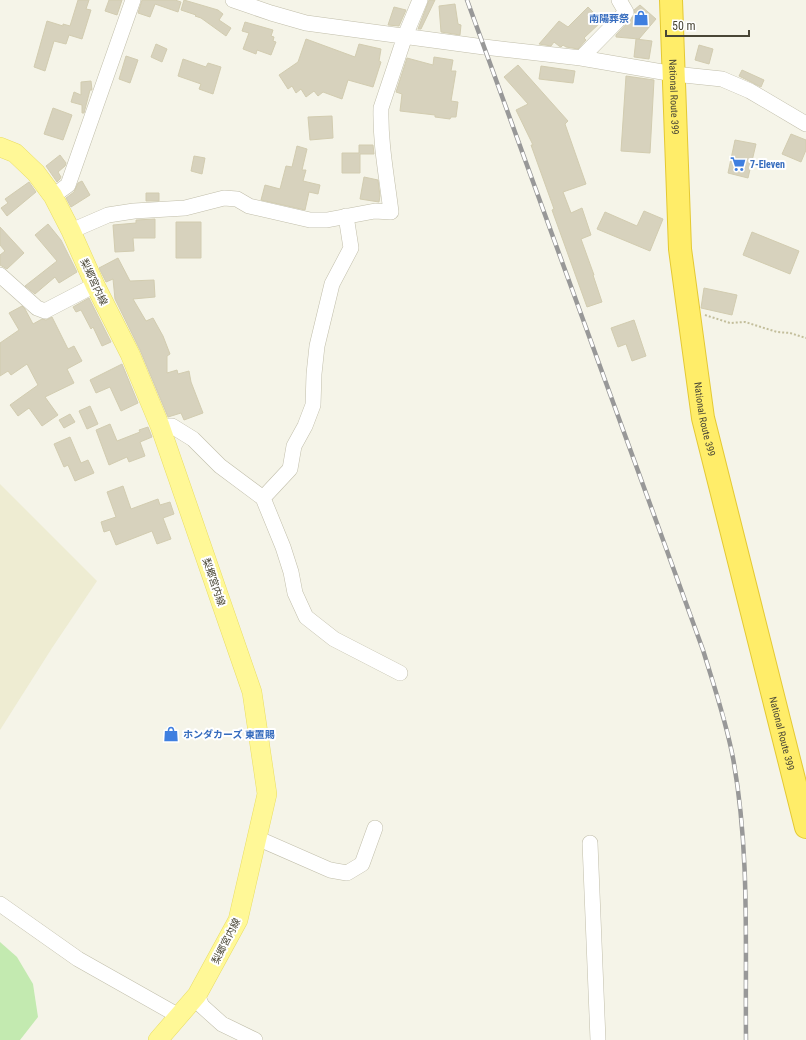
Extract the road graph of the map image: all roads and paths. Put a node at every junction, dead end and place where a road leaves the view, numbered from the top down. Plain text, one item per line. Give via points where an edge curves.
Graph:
1 (133, 0) edge
2 (233, 0) edge
3 (420, 0) edge
4 (619, 0) edge
5 (671, 0) edge
6 (405, 36) junction
7 (581, 58) junction
8 (674, 74) junction
9 (806, 124) edge
10 (0, 147) edge
11 (53, 196) junction
12 (346, 216) junction
13 (71, 231) junction
14 (0, 275) edge
15 (95, 285) junction
16 (704, 315) dead end
17 (806, 338) edge
18 (160, 426) junction
19 (263, 498) junction
20 (400, 674) dead end
21 (806, 827) edge
22 (375, 828) dead end
23 (257, 838) junction
24 (590, 843) dead end
25 (0, 904) edge
26 (197, 995) junction
27 (179, 1016) junction
28 (158, 1040) edge
29 (255, 1040) edge
30 (598, 1040) edge

1 - 11 street via 68,184
2 - 6 street via 306,23
3 - 6 street
4 - 7 street via 626,12
5 - 8 highway, National Route 399
6 - 7 street
6 - 12 street via 381,108 391,212 375,211
7 - 8 street
8 - 9 street via 722,79 750,91
8 - 21 highway, National Route 399 via 680,249 703,418
10 - 11 main road, 梨郷宮内線 via 15,153 36,172
11 - 13 main road, 梨郷宮内線
12 - 13 street via 310,220 249,206 238,199 224,198 185,208 108,215
12 - 19 street via 351,248 332,284 319,338 313,406 294,446 290,469
13 - 15 main road, 梨郷宮内線
14 - 15 street via 37,308 45,311
15 - 18 main road, 梨郷宮内線 via 130,354
16 - 17 path via 730,323 745,322
18 - 19 street via 172,426 193,439 220,466
18 - 23 main road, 梨郷宮内線 via 252,692 267,794
19 - 20 street via 283,547 295,593 306,617 334,639
22 - 23 street via 362,864 347,873 330,870
23 - 26 main road, 梨郷宮内線 via 238,920
24 - 30 street
25 - 27 street via 78,958
26 - 27 main road, 梨郷宮内線
26 - 29 street via 202,1006 222,1024
27 - 28 main road, 梨郷宮内線

